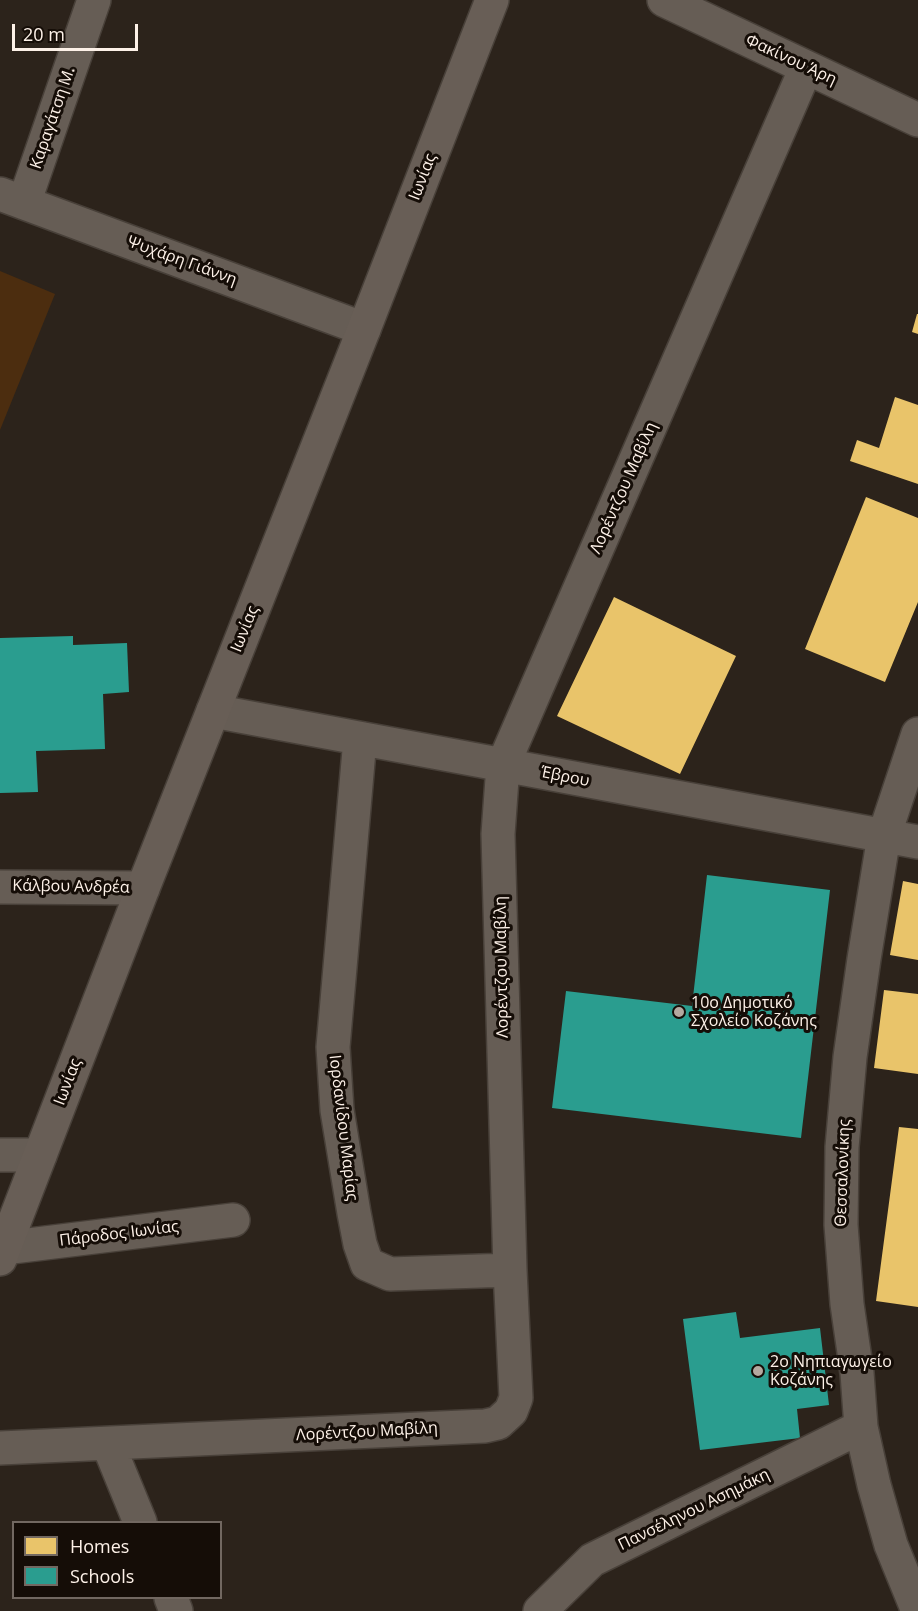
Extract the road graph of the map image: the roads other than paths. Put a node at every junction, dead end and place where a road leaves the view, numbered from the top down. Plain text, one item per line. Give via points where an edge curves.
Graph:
1 (94, 0) edge
2 (492, 0) edge
3 (664, 0) edge
4 (806, 68) junction
5 (918, 120) edge
6 (12, 199) edge
7 (364, 329) junction
8 (213, 711) junction
9 (918, 734) edge
10 (360, 739) junction
11 (503, 765) junction
12 (884, 836) junction
13 (918, 842) edge
14 (0, 887) edge
15 (143, 888) junction
16 (0, 1155) edge
17 (40, 1155) junction
18 (233, 1220) dead end
19 (2, 1253) edge
20 (510, 1270) junction
21 (861, 1427) junction
22 (108, 1444) junction
23 (0, 1448) edge
24 (140, 1521) edge
25 (540, 1611) edge
26 (918, 1611) edge

1 - 6 street, Καραγάτση Μ.
2 - 7 main road, Ιωνίας
3 - 4 street, Φακίνου Άρη
4 - 5 street, Φακίνου Άρη
4 - 11 street, Λορέντζου Μαβίλη
6 - 7 street, Ψυχάρη Γιάννη
7 - 8 main road, Ιωνίας
8 - 10 street, Έβρου
8 - 15 main road, Ιωνίας
9 - 12 street, Θεσσαλονίκης
10 - 11 street, Έβρου
10 - 20 street, Ιορδανίδου Μαρίας via 333,1047 337,1110 360,1244 367,1264 390,1274
11 - 12 street, Έβρου
11 - 20 street, Λορέντζου Μαβίλη via 498,834
12 - 13 street, Έβρου
12 - 21 street, Θεσσαλονίκης via 850,1057 842,1147 841,1225
14 - 15 street, Κάλβου Ανδρέα
15 - 17 main road, Ιωνίας
16 - 17 street
17 - 19 main road, Ιωνίας
18 - 19 street, Πάροδος Ιωνίας
20 - 22 street, Λορέντζου Μαβίλη via 516,1398 511,1411 498,1423
21 - 25 street, Πανσέληνου Ασημάκη via 592,1560
21 - 26 street, Θεσσαλονίκης via 891,1545
22 - 23 street, Λορέντζου Μαβίλη
22 - 24 street

